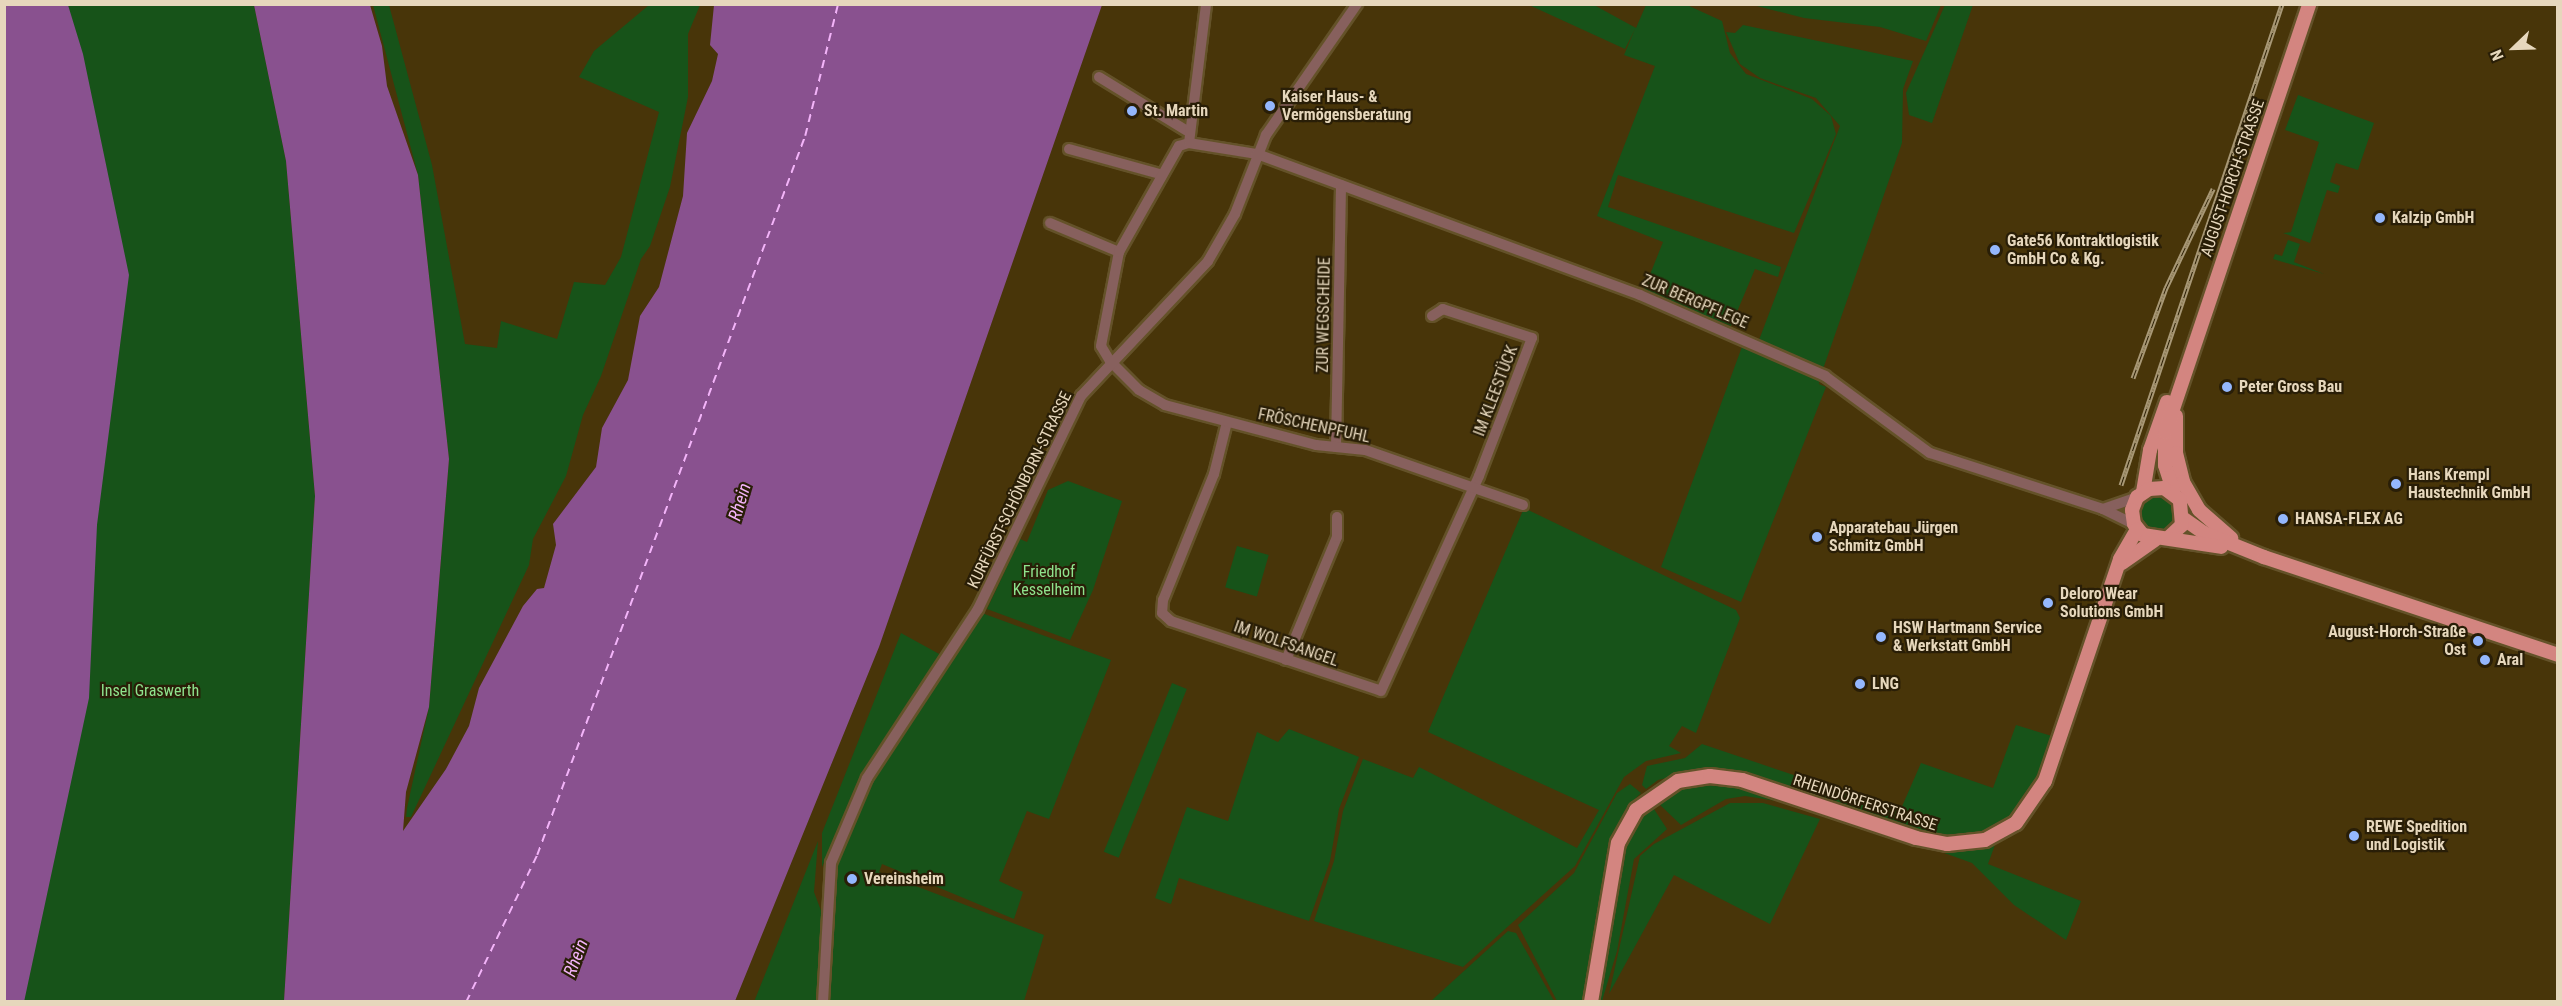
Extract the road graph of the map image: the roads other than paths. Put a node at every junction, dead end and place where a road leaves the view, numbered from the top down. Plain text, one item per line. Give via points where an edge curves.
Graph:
1 (1206, 4) edge
2 (1358, 4) edge
3 (2309, 4) edge
4 (1099, 77) dead end
5 (1187, 131) junction
6 (1189, 143) junction
7 (1069, 149) dead end
8 (1257, 154) junction
9 (1160, 174) junction
10 (1341, 185) junction
11 (1050, 223) dead end
12 (1119, 252) junction
13 (1432, 316) dead end
14 (1110, 361) junction
15 (2186, 362) junction
16 (2176, 396) junction
17 (1227, 422) junction
18 (1335, 447) junction
19 (1471, 485) junction
20 (2174, 493) junction
21 (2140, 495) junction
22 (1523, 506) dead end
23 (2103, 509) junction
24 (1337, 517) dead end
25 (2184, 519) junction
26 (2135, 527) junction
27 (2161, 539) junction
28 (2264, 557) junction
29 (2117, 570) junction
30 (2558, 655) edge
31 (1286, 660) junction
32 (823, 1002) edge
33 (1591, 1002) edge

1 - 5 street
2 - 8 street, KURFÜRST-SCHÖNBORN-STRASSE
3 - 15 main road, AUGUST-HORCH-STRASSE
4 - 5 street
5 - 6 street
6 - 8 street, ZUR BERGPFLEGE
6 - 9 street via 1179,146
7 - 9 street
8 - 10 street, ZUR BERGPFLEGE
8 - 14 street, KURFÜRST-SCHÖNBORN-STRASSE via 1235,214 1208,261
9 - 12 street
10 - 18 street, ZUR WEGSCHEIDE
10 - 23 street, ZUR BERGPFLEGE via 1640,295 1825,376 1930,453
11 - 12 street
12 - 14 street via 1101,346
13 - 19 street, IM KLEESTÜCK via 1443,309 1532,338 1479,476
14 - 17 street, FRÖSCHENPFUHL via 1149,398
14 - 32 street, KURFÜRST-SCHÖNBORN-STRASSE via 1069,418 978,609 885,745 847,817 828,876
15 - 16 main road, AUGUST-HORCH-STRASSE
15 - 21 main road, AUGUST-HORCH-STRASSE via 2159,420
16 - 20 main road, AUGUST-HORCH-STRASSE via 2164,451
16 - 28 main road via 2177,466 2190,498 2210,522
17 - 18 street, FRÖSCHENPFUHL
17 - 31 street, IM WOLFSANGEL via 1214,474 1163,600 1162,613 1171,621
18 - 19 street, FRÖSCHENPFUHL via 1365,450
19 - 22 street, FRÖSCHENPFUHL
19 - 31 street, IM WOLFSANGEL via 1385,688 1376,691
20 - 21 main road via 2156,488
20 - 25 main road, AUGUST-HORCH-STRASSE
21 - 23 street
21 - 26 main road, AUGUST-HORCH-STRASSE via 2132,510
23 - 26 street, ZUR BERGPFLEGE
24 - 31 street via 1334,545
25 - 27 main road
25 - 28 main road via 2204,533
26 - 27 main road
26 - 29 main road, RHEINDÖRFERSTRASSE
27 - 28 main road
27 - 29 main road, RHEINDÖRFERSTRASSE via 2134,551
28 - 30 main road
29 - 33 main road, RHEINDÖRFERSTRASSE via 2045,781 2024,816 1997,835 1960,845 1932,842 1726,777 1694,777 1663,787 1636,810 1613,859

